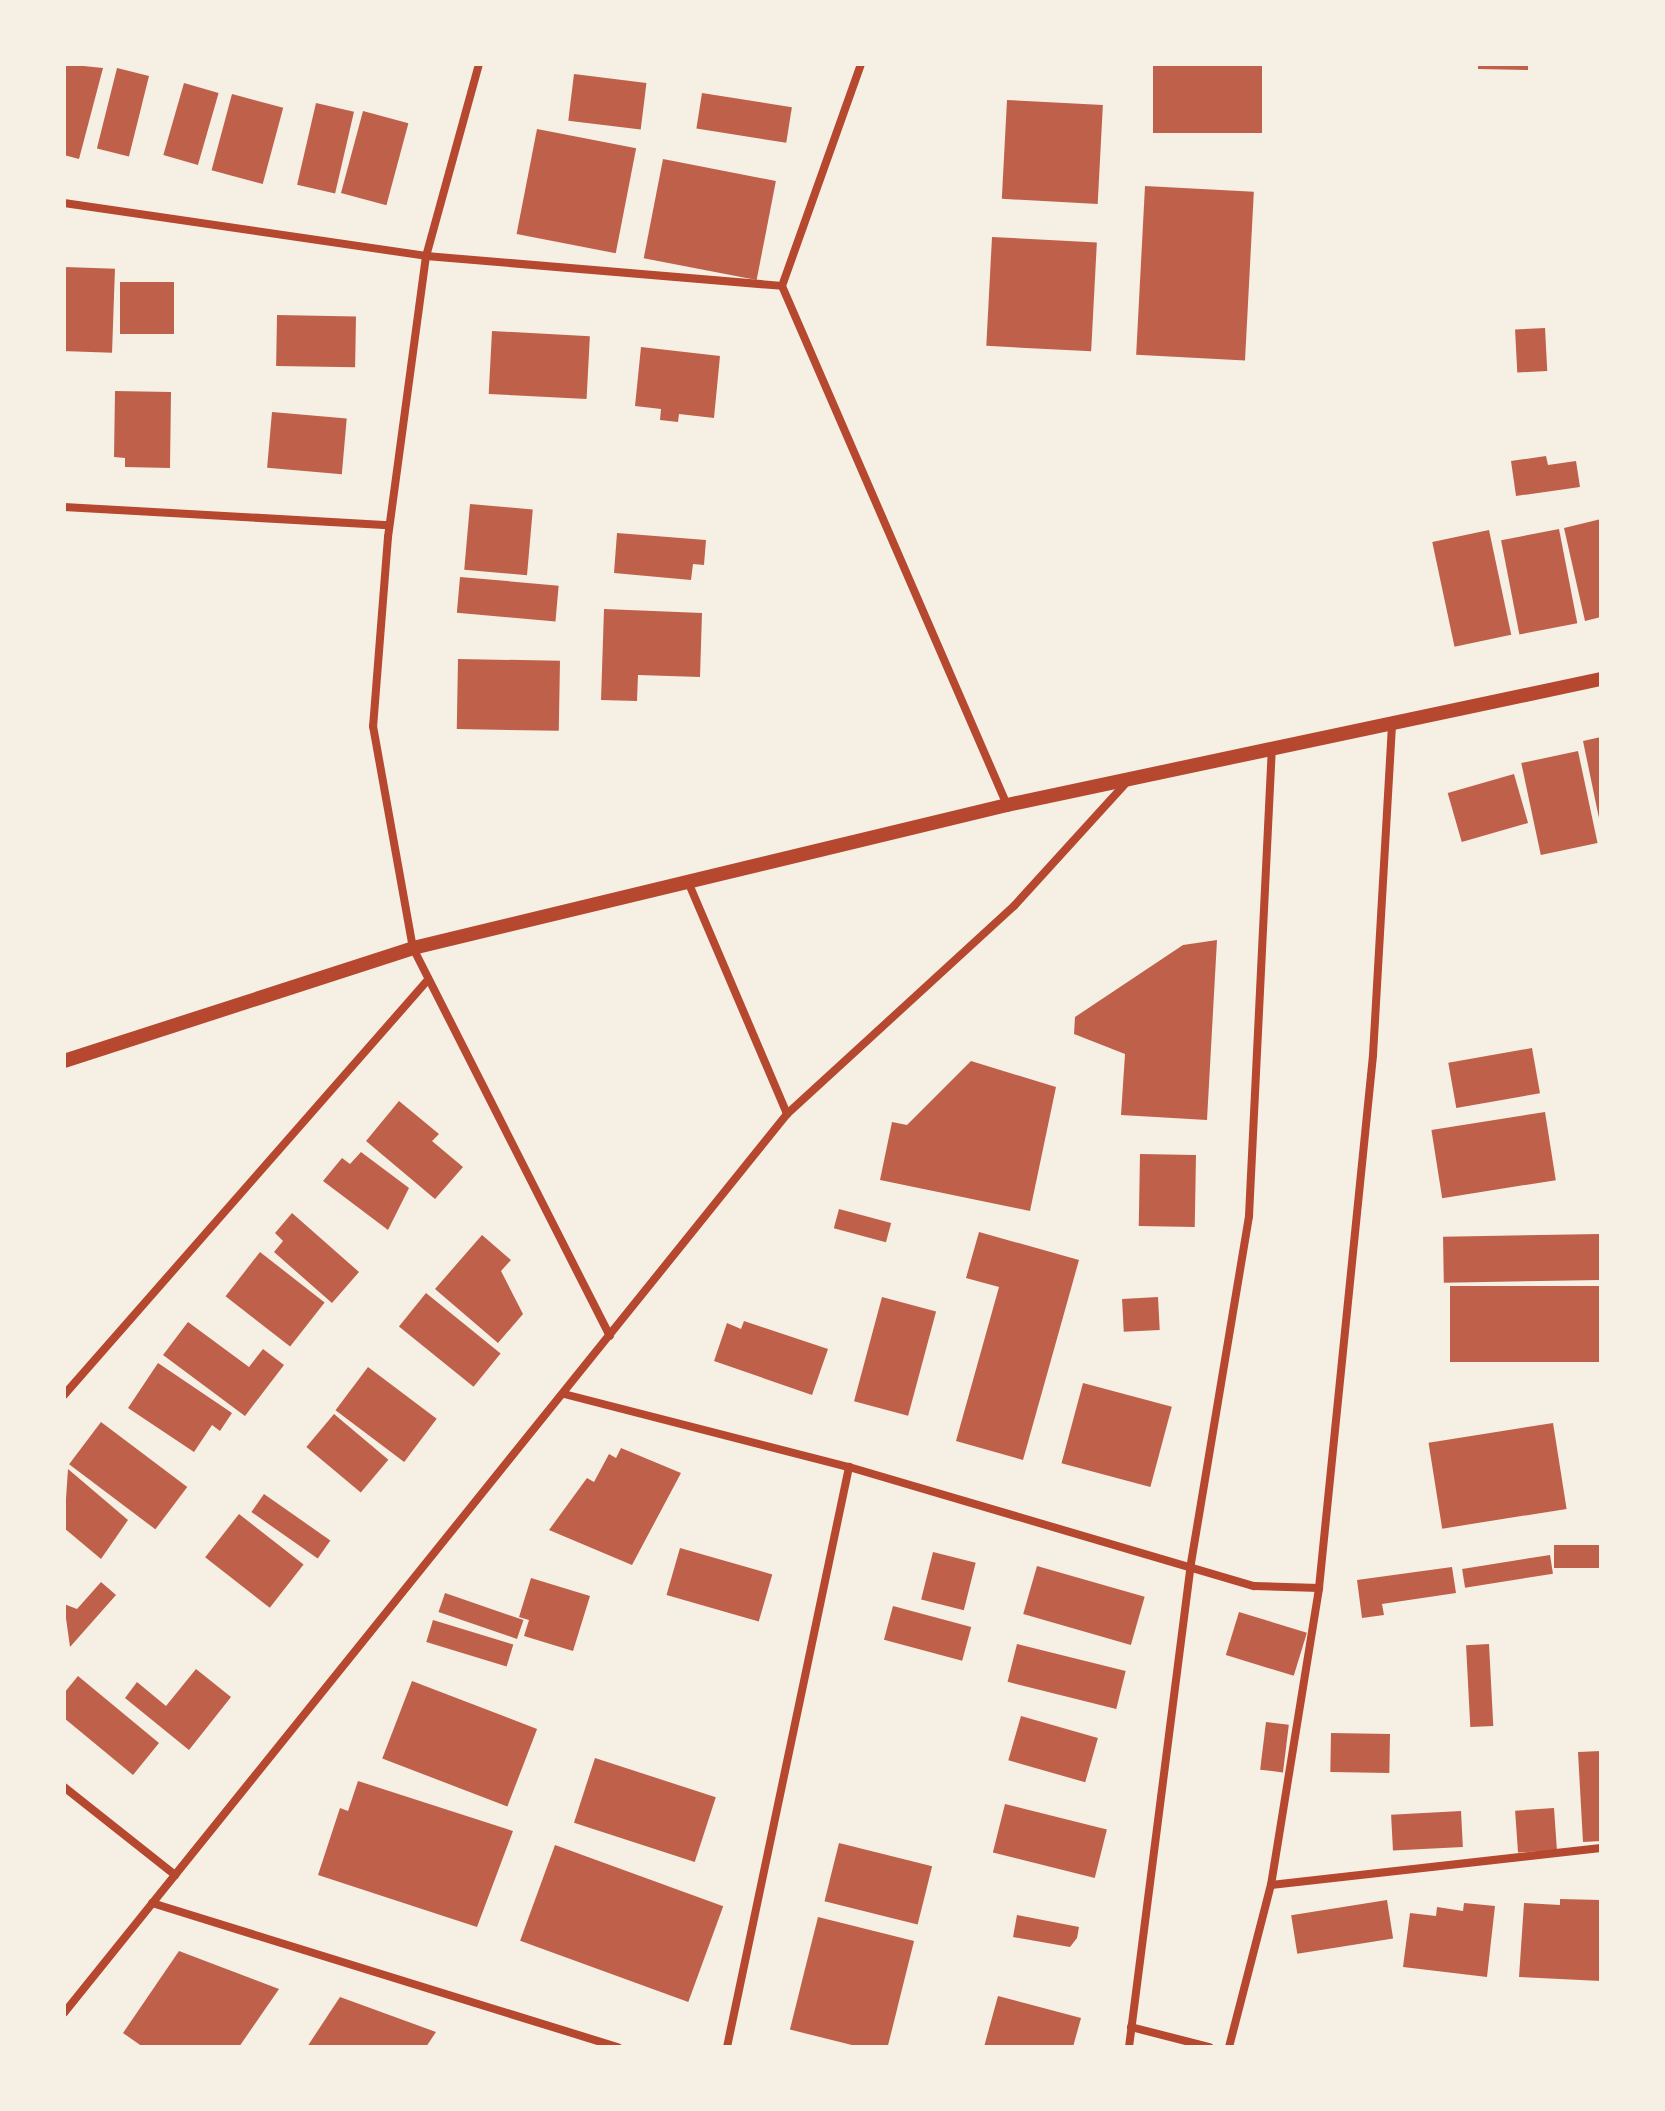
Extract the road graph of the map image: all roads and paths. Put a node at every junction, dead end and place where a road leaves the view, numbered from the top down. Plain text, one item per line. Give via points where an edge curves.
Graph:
1 (479, 64) edge
2 (861, 64) edge
3 (64, 203) edge
4 (426, 256) junction
5 (782, 286) junction
6 (64, 507) edge
7 (389, 525) junction
8 (1601, 679) edge
9 (1392, 724) junction
10 (1272, 750) junction
11 (1126, 783) junction
12 (1007, 805) junction
13 (689, 884) junction
14 (413, 948) junction
15 (427, 981) junction
16 (64, 1061) edge
17 (787, 1114) junction
18 (610, 1336) junction
19 (564, 1394) junction
20 (64, 1395) edge
21 (849, 1467) junction
22 (1190, 1569) junction
23 (1319, 1588) junction
24 (64, 1787) edge
25 (1601, 1848) edge
26 (175, 1875) junction
27 (1271, 1885) junction
28 (152, 1903) junction
29 (64, 2013) edge
30 (1131, 2027) junction
31 (618, 2047) edge
32 (727, 2047) edge
33 (1129, 2047) edge
34 (1209, 2047) edge
35 (1229, 2047) edge

1 - 4 street
2 - 5 street
3 - 4 street
4 - 5 street
4 - 7 street
5 - 12 street
6 - 7 street
7 - 14 street via 373,726
8 - 9 street
9 - 10 street
9 - 23 street via 1373,1055
10 - 11 street
10 - 22 street via 1249,1216
11 - 12 street
11 - 17 street via 1014,906
12 - 13 street
13 - 14 street
13 - 17 street
14 - 15 street
14 - 16 street
15 - 18 street
15 - 20 street
17 - 18 street
18 - 19 street
19 - 21 street
19 - 26 street
21 - 22 street
21 - 32 street
22 - 23 street via 1254,1586
22 - 30 street
23 - 27 street
24 - 26 street
25 - 27 street
26 - 28 street
27 - 35 street
28 - 29 street
28 - 31 street
30 - 33 street
30 - 34 street

